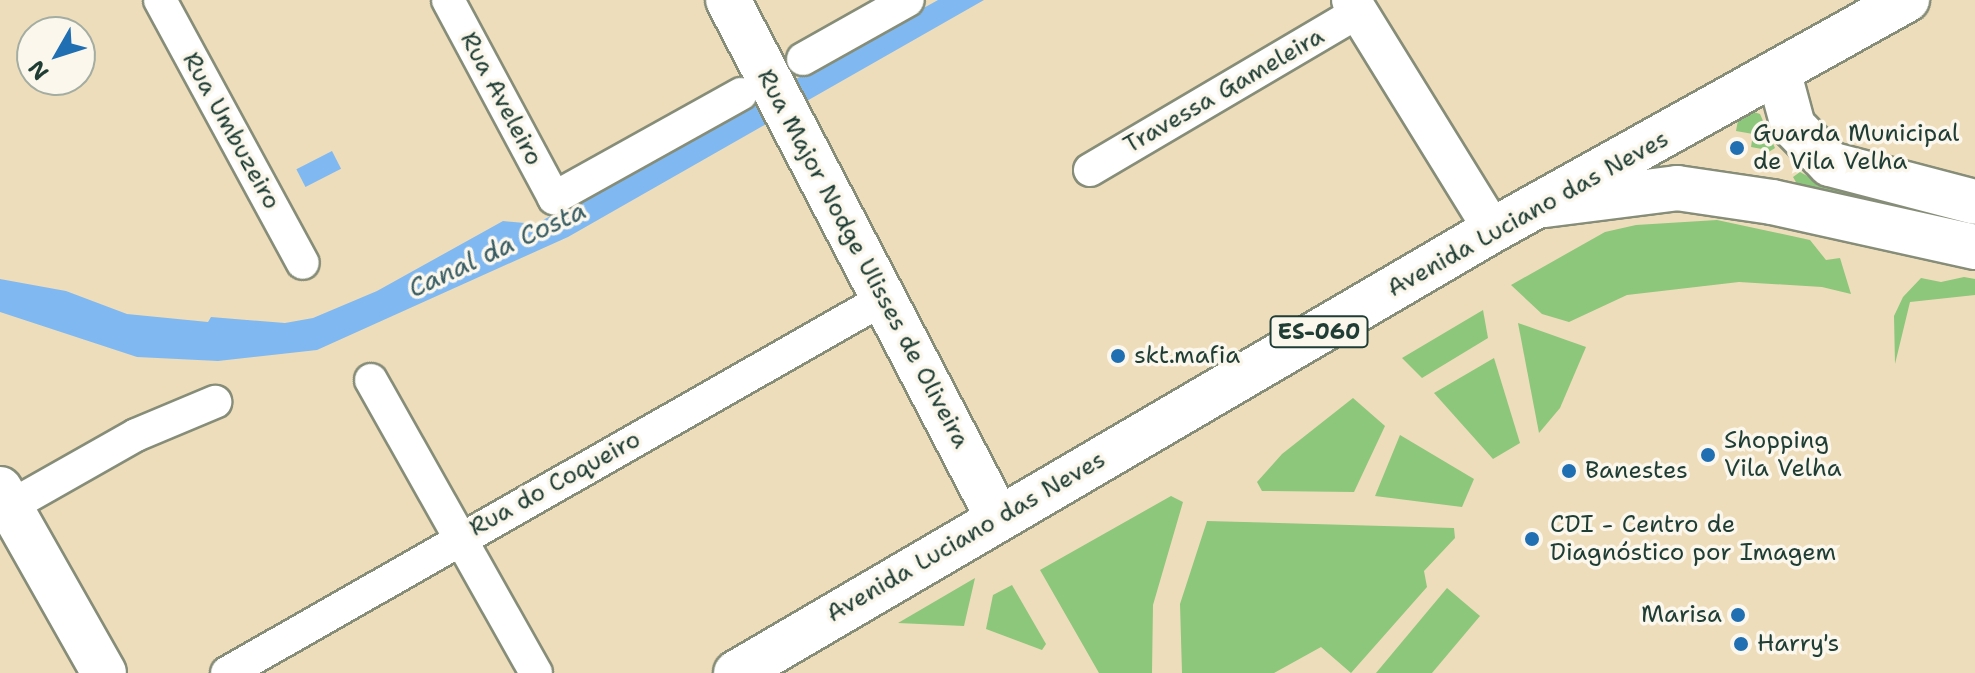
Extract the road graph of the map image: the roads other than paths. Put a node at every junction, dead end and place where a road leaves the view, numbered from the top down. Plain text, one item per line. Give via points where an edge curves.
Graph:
1 (160, 0) edge
2 (448, 0) edge
3 (728, 0) edge
4 (908, 0) edge
5 (1907, 0) edge
6 (1355, 6) edge
7 (1779, 74) junction
8 (777, 89) junction
9 (1090, 170) dead end
10 (1975, 202) edge
11 (1539, 205) junction
12 (1493, 230) junction
13 (1975, 247) edge
14 (303, 263) dead end
15 (885, 298) junction
16 (371, 380) dead end
17 (215, 402) dead end
18 (3, 503) edge
19 (998, 518) junction
20 (459, 538) junction
21 (104, 673) edge
22 (227, 673) edge
23 (536, 673) edge
24 (736, 673) edge

1 - 14 street, Rua Umbuzeiro
2 - 8 street, Rua Aveleiro via 554,198
3 - 8 main road, Rua Major Nodge Ulisses de Oliveira
4 - 8 street
5 - 7 main road, Avenida Luciano das Neves / ES-060
6 - 9 street, Travessa Gameleira
6 - 12 street
7 - 10 main road via 1793,126 1830,164
7 - 11 main road, Avenida Luciano das Neves / ES-060
8 - 15 main road, Rua Major Nodge Ulisses de Oliveira
11 - 12 main road, Avenida Luciano das Neves / ES-060
11 - 13 main road via 1677,188 1772,202
12 - 19 main road, Avenida Luciano das Neves / ES-060
15 - 19 main road, Rua Major Nodge Ulisses de Oliveira
15 - 20 street, Rua do Coqueiro
16 - 20 street
17 - 18 street via 136,435
18 - 21 main road
19 - 24 main road, Avenida Luciano das Neves / ES-060
20 - 22 street, Rua do Coqueiro
20 - 23 street

